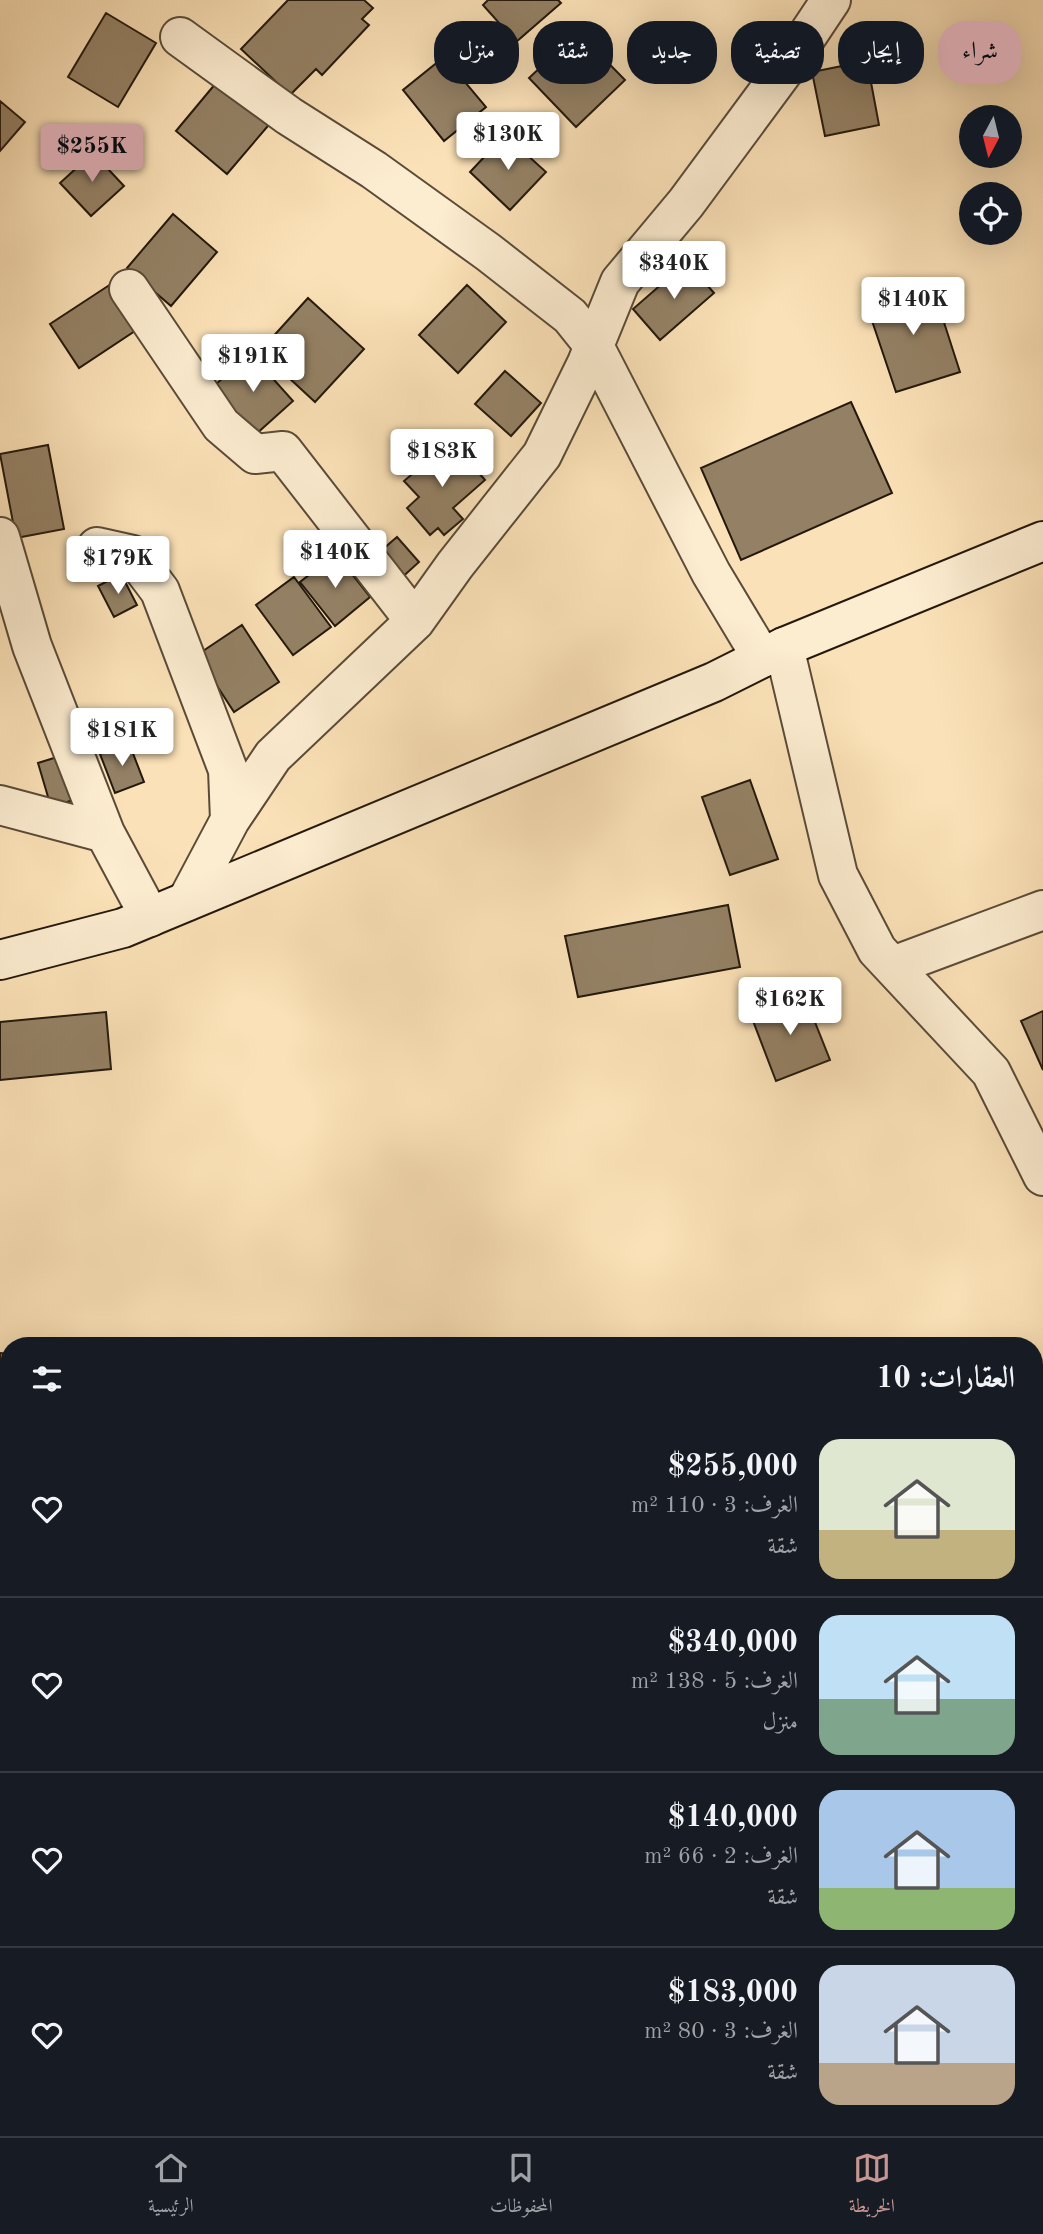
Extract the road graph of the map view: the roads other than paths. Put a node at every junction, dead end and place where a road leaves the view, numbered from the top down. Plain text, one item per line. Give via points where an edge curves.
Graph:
1 (831, 0) edge
2 (180, 37) dead end
3 (130, 289) dead end
4 (594, 346) junction
5 (0, 537) edge
6 (1043, 541) edge
7 (97, 547) dead end
8 (415, 621) junction
9 (773, 653) junction
10 (0, 805) edge
11 (230, 820) junction
12 (106, 833) junction
13 (187, 901) junction
14 (1043, 911) edge
15 (150, 917) junction
16 (0, 960) edge
17 (893, 966) junction
18 (1043, 1176) edge

1 - 4 street via 686,203 620,282
2 - 4 street via 488,252 570,316
3 - 8 street via 220,425 255,454 283,450
4 - 8 street via 542,455
4 - 9 street via 711,573
5 - 12 street via 32,646
6 - 9 street
7 - 11 street via 133,555 160,591 228,770
8 - 11 street via 273,756
9 - 13 street via 714,682
9 - 17 street via 838,875 877,950
10 - 12 street
11 - 13 street
12 - 15 street
13 - 15 street
14 - 17 street
15 - 16 street
17 - 18 street via 991,1072

